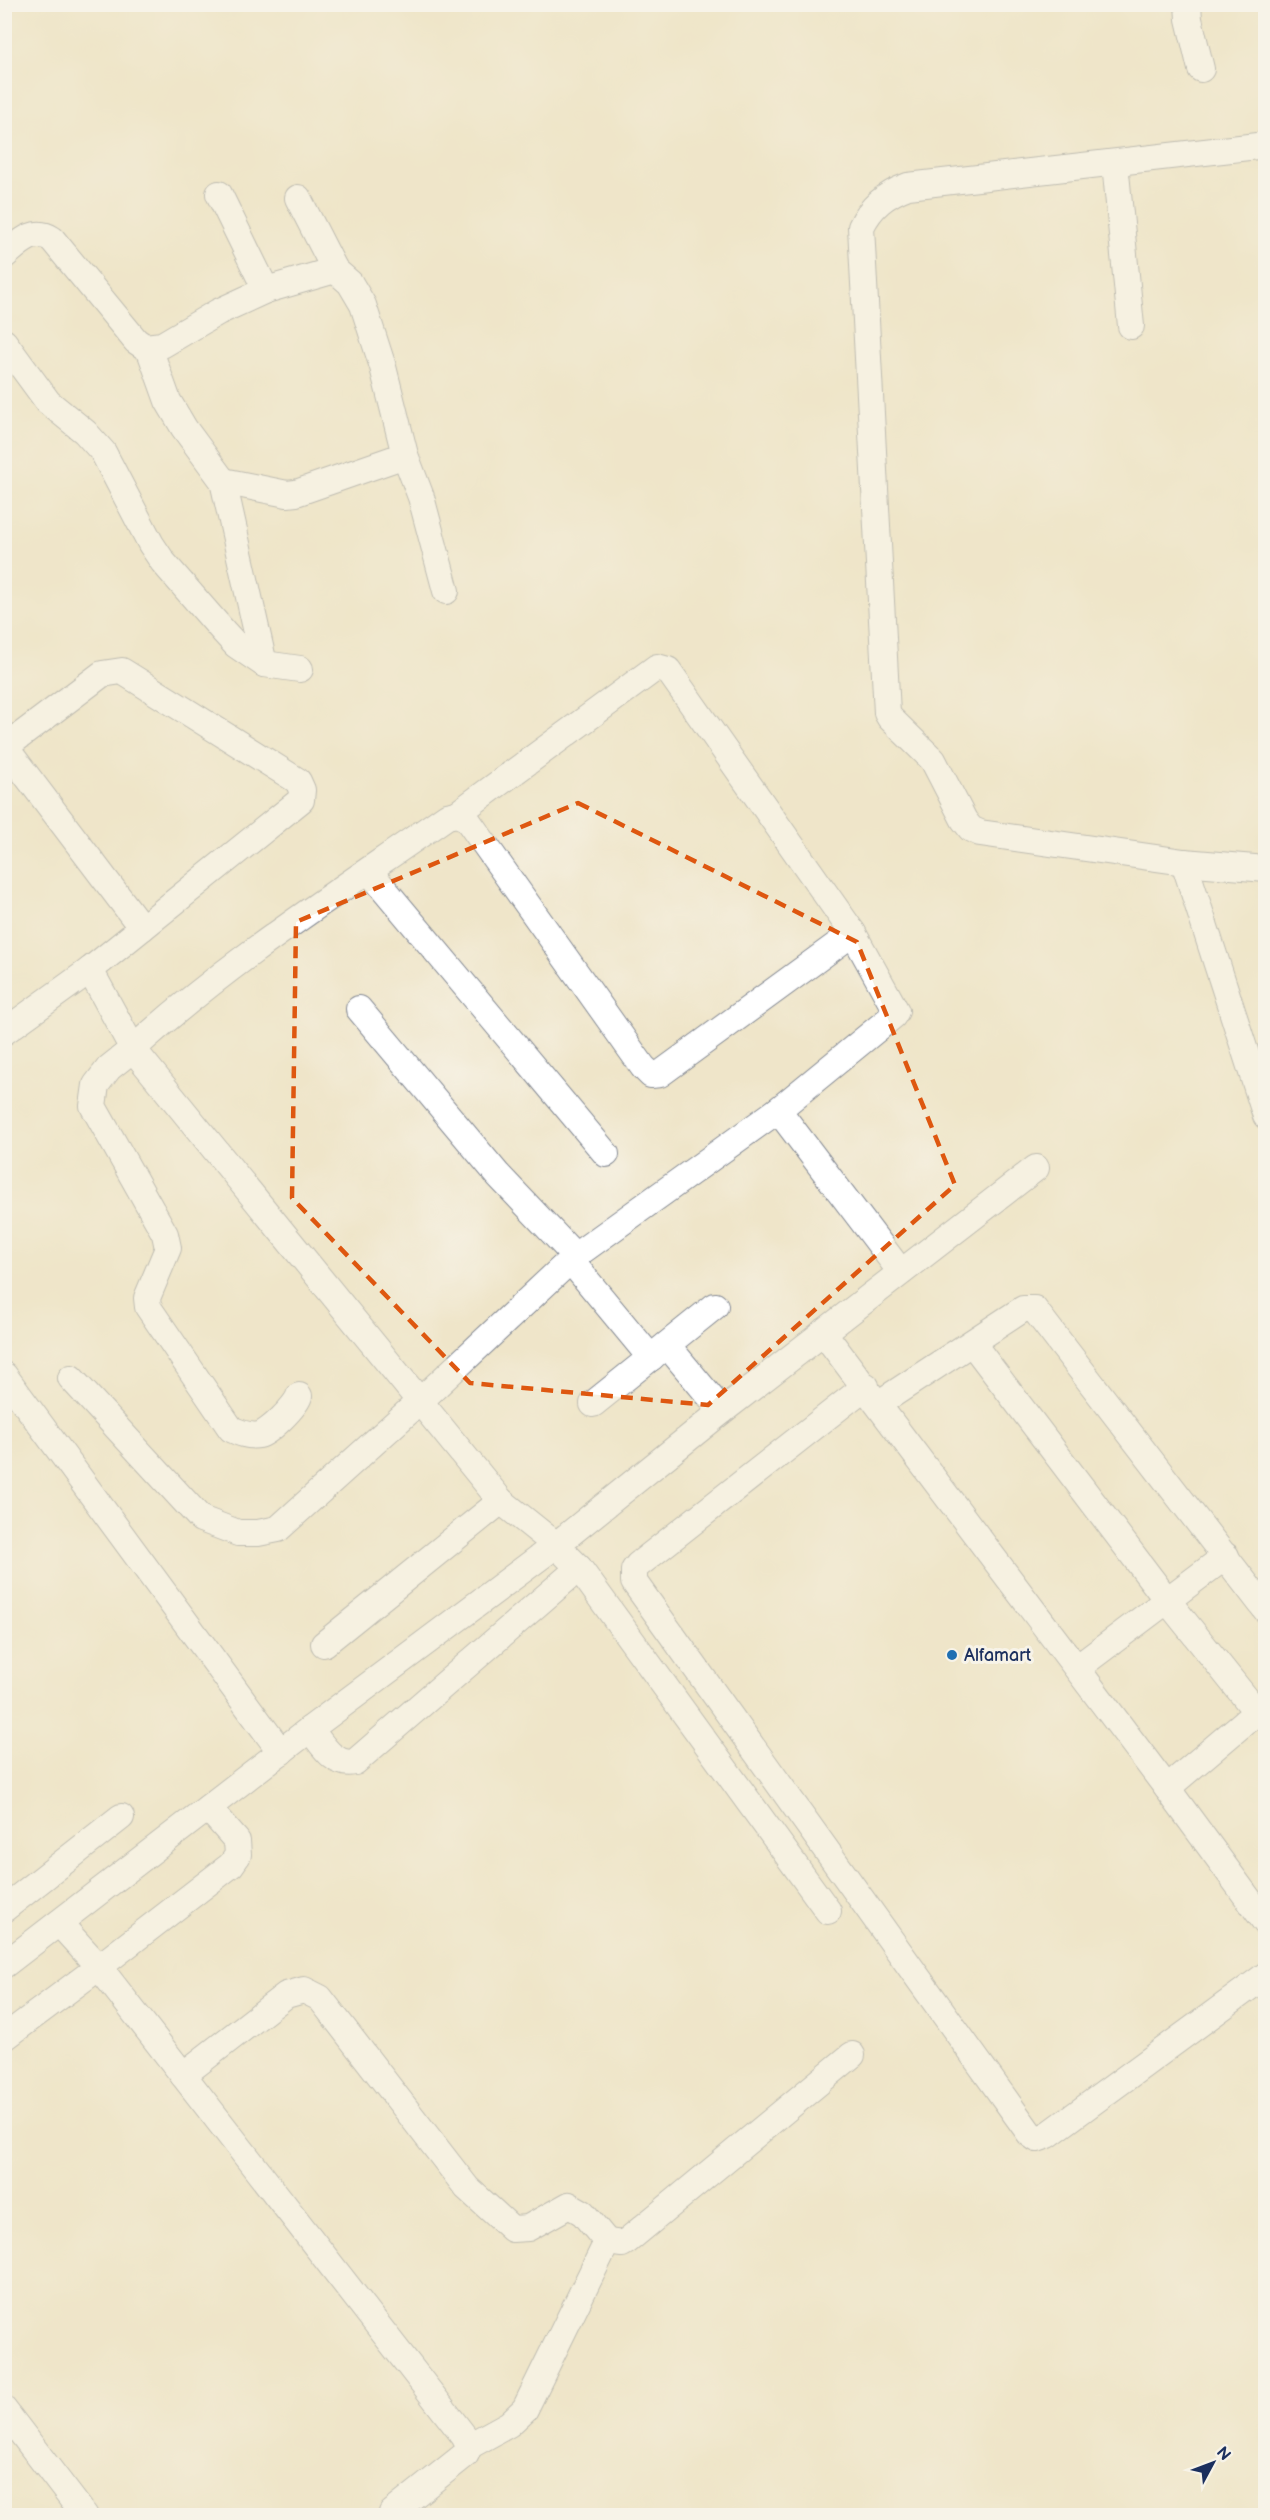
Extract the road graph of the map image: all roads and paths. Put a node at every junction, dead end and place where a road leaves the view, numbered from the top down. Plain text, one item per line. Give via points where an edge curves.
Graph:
1 (1188, 4) edge
2 (1201, 69) dead end
3 (1266, 145) edge
4 (1114, 163) junction
5 (219, 194) dead end
6 (298, 198) dead end
7 (4, 256) edge
8 (335, 270) junction
9 (266, 290) junction
10 (1131, 326) dead end
11 (4, 342) edge
12 (149, 348) junction
13 (405, 456) junction
14 (223, 481) junction
15 (446, 591) dead end
16 (264, 664) junction
17 (300, 669) dead end
18 (5, 748) edge
19 (457, 814) junction
20 (1184, 862) junction
21 (1266, 868) edge
22 (369, 871) junction
23 (142, 928) junction
24 (854, 933) junction
25 (90, 970) junction
26 (359, 1008) dead end
27 (4, 1032) edge
28 (133, 1049) junction
29 (778, 1110) junction
30 (1266, 1116) edge
31 (606, 1154) dead end
32 (1036, 1168) dead end
33 (572, 1258) junction
34 (901, 1272) junction
35 (715, 1306) dead end
36 (823, 1332) junction
37 (972, 1343) junction
38 (659, 1352) junction
39 (4, 1375) edge
40 (71, 1378) dead end
41 (872, 1395) junction
42 (299, 1396) dead end
43 (419, 1402) junction
44 (593, 1404) dead end
45 (722, 1411) junction
46 (501, 1501) junction
47 (556, 1545) junction
48 (1226, 1556) junction
49 (579, 1568) junction
50 (1167, 1600) junction
51 (1266, 1610) edge
52 (324, 1644) dead end
53 (1077, 1668) junction
54 (1261, 1707) edge
55 (310, 1729) junction
56 (281, 1752) junction
57 (1167, 1788) junction
58 (208, 1808) junction
59 (122, 1817) dead end
60 (9, 1897) edge
61 (828, 1911) dead end
62 (59, 1923) junction
63 (1266, 1923) edge
64 (4, 1965) edge
65 (99, 1967) junction
66 (1266, 1975) edge
67 (4, 2038) edge
68 (852, 2055) dead end
69 (183, 2075) junction
70 (607, 2242) junction
71 (4, 2410) edge
72 (469, 2446) junction
73 (392, 2513) dead end
74 (85, 2516) edge

1 - 2 street
3 - 4 street
4 - 10 street
4 - 20 street via 908,186 879,202 861,227 887,713 933,760 971,829
5 - 9 street
6 - 8 street
7 - 12 street via 36,233 52,239 136,341
8 - 9 street
8 - 13 street via 350,283 363,305
9 - 12 street via 162,345
11 - 16 street via 48,402 103,452 163,562 236,645
12 - 14 street via 168,401
13 - 14 street via 287,495
13 - 15 street via 421,497
14 - 16 street
16 - 17 street
18 - 23 street
18 - 23 street via 102,674 122,671 298,781 301,800
19 - 22 street via 447,816
19 - 24 street via 465,818 651,1074 660,1074
19 - 24 street via 657,667 668,670
20 - 21 street
20 - 30 street
22 - 28 street via 224,972
22 - 31 street
23 - 25 street
24 - 29 street via 896,1011
25 - 27 street
25 - 28 street
26 - 33 street
28 - 42 street via 109,1068 96,1085 93,1106 165,1234 168,1248 147,1298 148,1307 231,1429 245,1435 260,1435 294,1407
28 - 43 street
29 - 33 street
29 - 34 street
32 - 34 street
33 - 38 street
33 - 43 street
34 - 36 street
35 - 38 street
36 - 41 street
36 - 45 street
37 - 41 street
37 - 48 street via 1027,1308 1037,1311
37 - 50 street
38 - 44 street
38 - 45 street
39 - 56 street
40 - 43 street via 201,1519 238,1533 278,1529
41 - 53 street
41 - 66 street via 638,1565 634,1582 1037,2139 1048,2135
43 - 46 street
45 - 47 street
46 - 47 street
46 - 52 street
47 - 49 street
47 - 55 street
48 - 50 street
48 - 51 street
49 - 55 street via 355,1762 337,1761
49 - 61 street
50 - 53 street
50 - 54 street
53 - 57 street
54 - 57 street
55 - 56 street
56 - 58 street
57 - 63 street
58 - 62 street
58 - 65 street via 237,1841 238,1855 231,1865
59 - 60 street
62 - 64 street
62 - 65 street
65 - 67 street
65 - 69 street
68 - 70 street via 632,2238 622,2244
69 - 70 street via 286,1995 304,1990 320,1998 467,2188 499,2219 512,2229 528,2228 569,2205 583,2213
69 - 72 street
70 - 72 street via 525,2409 509,2424
71 - 74 street
72 - 73 street via 466,2454

